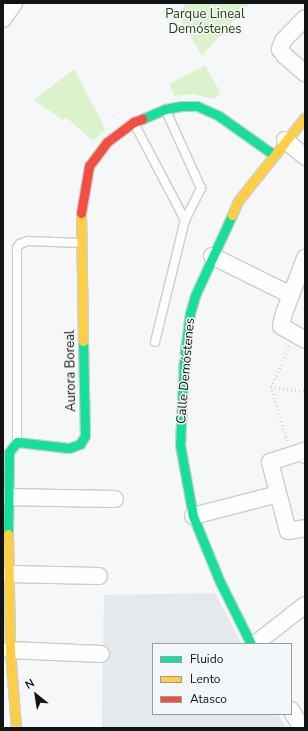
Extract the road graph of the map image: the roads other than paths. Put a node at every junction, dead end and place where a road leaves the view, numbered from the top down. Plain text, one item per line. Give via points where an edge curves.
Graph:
1 (14, 3) edge
2 (305, 18) edge
3 (3, 19) edge
4 (305, 73) edge
5 (165, 109) junction
6 (305, 117) edge
7 (134, 122) junction
8 (285, 140) junction
9 (274, 155) junction
10 (305, 157) edge
11 (185, 220) junction
12 (81, 243) junction
13 (212, 256) junction
14 (305, 258) edge
15 (291, 295) junction
16 (300, 337) edge
17 (155, 342) dead end
18 (17, 442) junction
19 (300, 454) edge
20 (278, 494) junction
21 (5, 497) edge
22 (115, 499) dead end
23 (193, 516) junction
24 (305, 528) edge
25 (9, 574) junction
26 (99, 576) dead end
27 (305, 605) edge
28 (250, 643) edge
29 (257, 643) edge
30 (10, 650) junction
31 (101, 654) dead end
32 (292, 712) edge
33 (16, 728) edge
34 (302, 728) edge

1 - 3 street
2 - 4 street via 283,42 280,49
5 - 7 street, Aurora Boreal
5 - 9 street, Aurora Boreal via 189,106 206,110 239,129
5 - 11 lane via 200,184 200,192
6 - 8 street, Calle Demóstenes
7 - 11 lane
7 - 12 street, Aurora Boreal via 107,142 89,166 81,206
8 - 9 street, Calle Demóstenes
8 - 10 street
9 - 13 street, Calle Demóstenes via 238,201
11 - 17 lane
12 - 18 lane via 28,241 17,248
12 - 18 street, Aurora Boreal via 85,436 80,444 69,448
13 - 15 street
13 - 23 street, Calle Demóstenes via 190,313 184,358 180,445
14 - 15 street
15 - 16 street via 281,325
18 - 21 street via 9,452
19 - 20 street via 270,462
20 - 23 street
20 - 24 street via 288,531
21 - 22 street
21 - 25 street
23 - 28 street, Calle Demóstenes via 220,582
25 - 26 street
25 - 30 street
27 - 29 street
30 - 31 street
30 - 33 street
32 - 34 street

